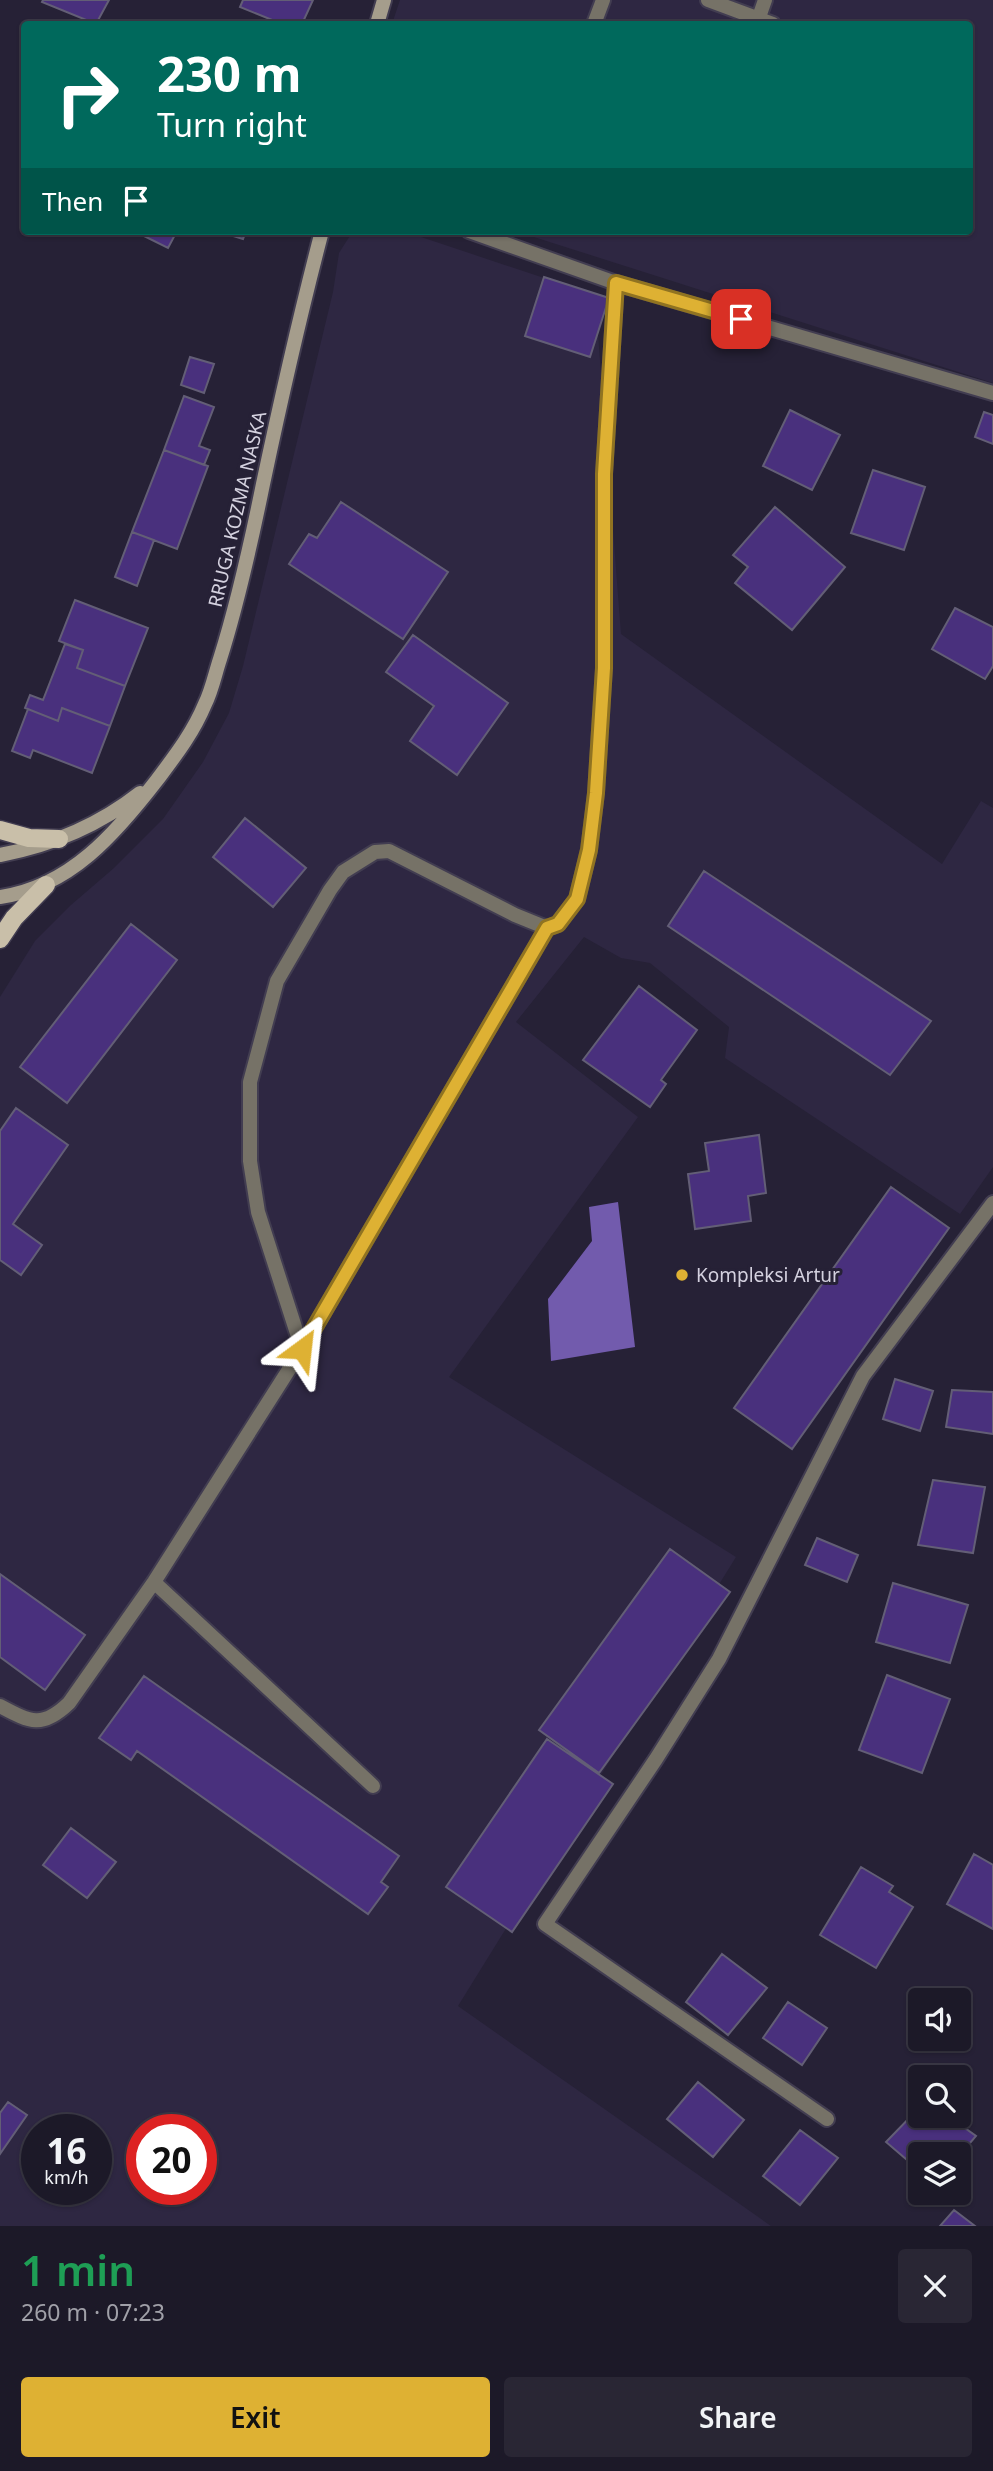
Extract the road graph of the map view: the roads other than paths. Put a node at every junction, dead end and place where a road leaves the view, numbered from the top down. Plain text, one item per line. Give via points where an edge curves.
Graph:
1 (384, 0) edge
2 (603, 0) edge
3 (708, 0) edge
4 (765, 0) edge
5 (758, 20) junction
6 (378, 21) edge
7 (595, 21) edge
8 (762, 21) edge
9 (321, 235) edge
10 (480, 235) edge
11 (616, 283) junction
12 (993, 393) edge
13 (155, 782) junction
14 (0, 830) edge
15 (59, 839) junction
16 (0, 855) edge
17 (46, 885) junction
18 (0, 897) edge
19 (547, 928) junction
20 (0, 939) edge
21 (993, 1203) edge
22 (302, 1349) junction
23 (154, 1582) junction
24 (0, 1706) edge
25 (373, 1786) dead end
26 (827, 2119) dead end

1 - 6 main road
2 - 7 street
3 - 5 street
4 - 5 street
5 - 8 street
9 - 13 main road, RRUGA KOZMA NASKA via 229,632 192,732
10 - 11 street
11 - 12 street
11 - 19 street via 604,474 604,668 596,793 577,899 558,924
13 - 15 main road, RRUGA KOZMA NASKA via 116,812
13 - 17 main road, RRUGA KOZMA NASKA via 105,842
14 - 15 main road via 29,838
15 - 16 main road, RRUGA KOZMA NASKA
17 - 18 main road, RRUGA KOZMA NASKA
17 - 20 main road
19 - 22 street
19 - 22 street via 389,851 375,852 343,872 323,901 277,981 250,1082 250,1161 258,1212
21 - 26 street via 863,1376 719,1659 545,1924
22 - 23 street
23 - 24 street via 57,1715 28,1721
23 - 25 street

